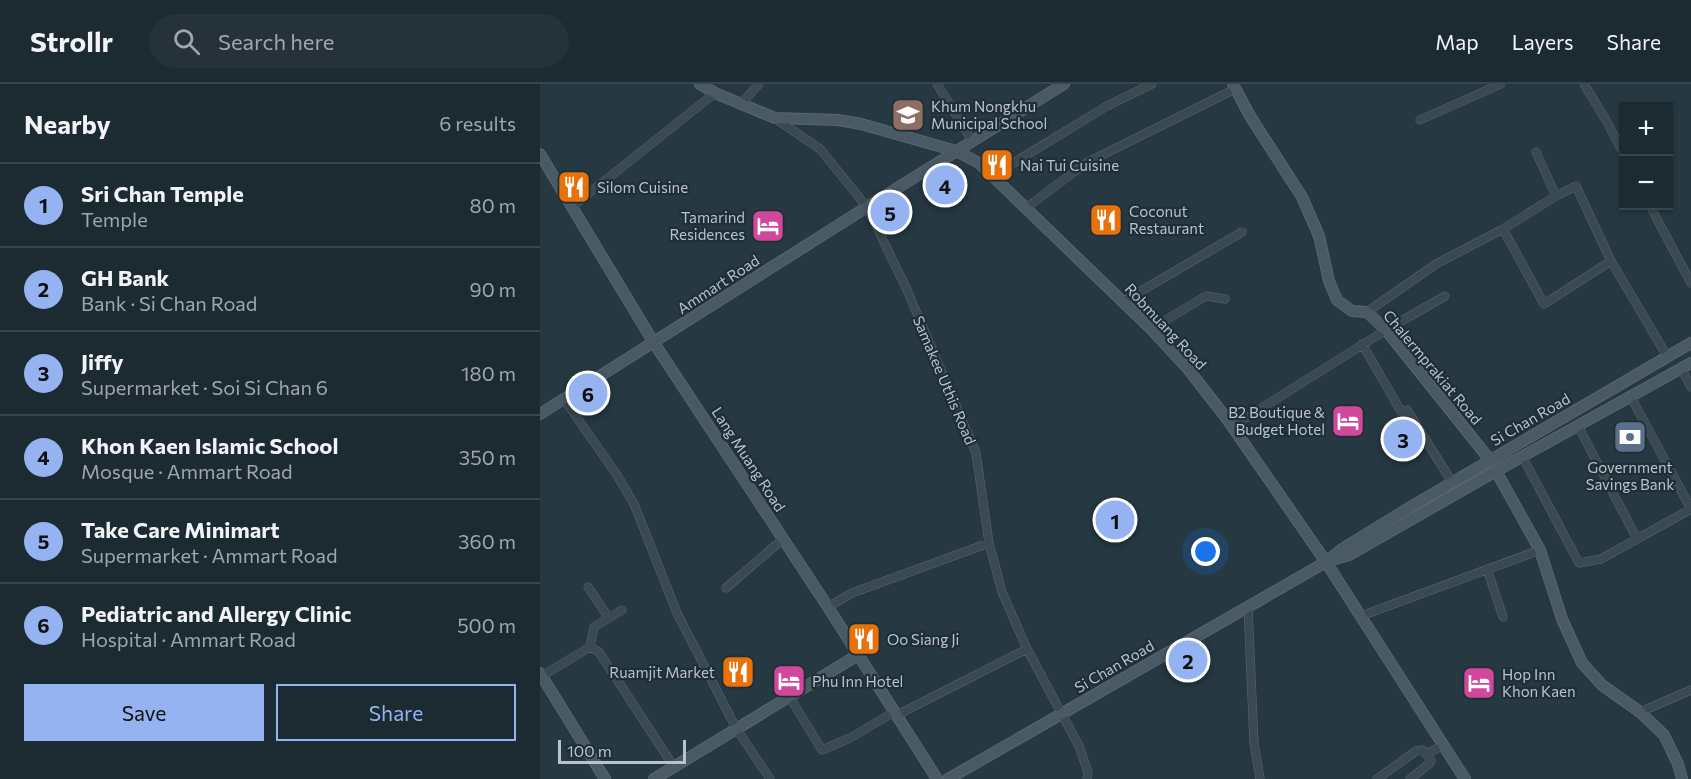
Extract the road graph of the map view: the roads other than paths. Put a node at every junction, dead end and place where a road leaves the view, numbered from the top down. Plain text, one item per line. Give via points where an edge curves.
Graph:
1 (700, 84) edge
2 (759, 84) edge
3 (937, 84) edge
4 (1064, 84) edge
5 (1152, 84) edge
6 (1501, 84) edge
7 (1584, 84) edge
8 (1234, 87) edge
9 (715, 93) junction
10 (741, 104) junction
11 (775, 118) junction
12 (1420, 120) dead end
13 (972, 141) junction
14 (1619, 146) edge
15 (956, 151) junction
16 (1536, 152) dead end
17 (540, 154) edge
18 (992, 176) junction
19 (1556, 196) junction
20 (573, 206) junction
21 (867, 207) junction
22 (1026, 207) junction
23 (1652, 210) edge
24 (1503, 229) junction
25 (1242, 232) dead end
26 (1611, 261) junction
27 (1691, 283) edge
28 (1445, 296) dead end
29 (1225, 299) dead end
30 (1124, 301) junction
31 (1367, 312) junction
32 (1151, 329) junction
33 (1386, 330) junction
34 (654, 343) junction
35 (1691, 343) edge
36 (1362, 344) junction
37 (1667, 356) junction
38 (1686, 366) edge
39 (1691, 387) edge
40 (1631, 397) junction
41 (564, 399) junction
42 (540, 414) edge
43 (1556, 421) junction
44 (1233, 426) junction
45 (1578, 426) junction
46 (1563, 434) junction
47 (1522, 456) junction
48 (1490, 460) junction
49 (1496, 471) junction
50 (1452, 482) junction
51 (1691, 509) edge
52 (783, 539) junction
53 (1637, 539) junction
54 (988, 543) junction
55 (1540, 550) junction
56 (1326, 562) junction
57 (1487, 569) junction
58 (588, 588) dead end
59 (726, 588) dead end
60 (828, 607) junction
61 (1248, 607) junction
62 (622, 610) dead end
63 (1361, 616) junction
64 (1503, 616) dead end
65 (609, 618) junction
66 (590, 647) junction
67 (1027, 649) junction
68 (858, 655) junction
69 (541, 674) edge
70 (1691, 690) edge
71 (789, 696) junction
72 (1640, 712) junction
73 (896, 713) junction
74 (1061, 714) junction
75 (736, 728) junction
76 (1443, 745) junction
77 (1427, 754) junction
78 (674, 767) junction
79 (659, 778) edge
80 (605, 779) edge
81 (770, 779) edge
82 (937, 779) edge
83 (948, 779) edge
84 (1087, 779) edge
85 (1260, 779) edge
86 (1377, 779) edge
87 (1410, 779) edge
88 (1465, 779) edge
89 (1682, 779) edge

1 - 9 street, Robmuang Road
2 - 10 street
3 - 13 street
4 - 13 street, Ammart Road
5 - 18 street via 1107,106
6 - 12 street
7 - 14 street
8 - 22 street via 1086,163
8 - 31 street, Chalermprakiat Road via 1302,197 1319,236 1337,300 1352,311
9 - 10 street, Robmuang Road
9 - 20 street
10 - 11 street, Robmuang Road
11 - 15 street, Robmuang Road via 861,124
11 - 21 street, Samakee Uthis Road via 820,149
13 - 15 street, Ammart Road
15 - 18 street, Robmuang Road via 979,163
15 - 21 street, Ammart Road
16 - 19 street
17 - 20 street, Lang Muang Road
18 - 22 street, Robmuang Road
19 - 24 street
19 - 26 street via 1576,186
20 - 34 street, Lang Muang Road
21 - 34 street, Ammart Road
21 - 54 street, Samakee Uthis Road via 976,453
22 - 30 street, Robmuang Road
23 - 27 street
24 - 26 street via 1544,304
24 - 31 street via 1436,264
25 - 30 street
26 - 37 street
28 - 33 street
29 - 32 street via 1206,296
30 - 32 street, Robmuang Road
31 - 33 street, Chalermprakiat Road
32 - 44 street, Robmuang Road
33 - 36 street
33 - 48 street, Chalermprakiat Road
34 - 41 street, Ammart Road
34 - 52 street, Lang Muang Road
35 - 37 street, Si Chan Road
36 - 44 street
36 - 50 street via 1402,413 1407,410
37 - 43 street, Si Chan Road
38 - 39 street
38 - 40 street, Si Chan Road
40 - 45 street, Si Chan Road
40 - 51 street
41 - 42 street, Ammart Road
41 - 75 street via 634,504 677,613
43 - 46 street
43 - 48 street, Si Chan Road
44 - 56 street, Robmuang Road
45 - 46 street, Si Chan Road
45 - 53 street
46 - 47 street, Si Chan Road
47 - 49 street, Si Chan Road
47 - 53 street via 1579,563 1601,559
48 - 50 street, Si Chan Road
49 - 55 street
49 - 56 street, Si Chan Road via 1349,555
50 - 56 street, Si Chan Road
51 - 53 street
52 - 59 street
52 - 60 street, Lang Muang Road
54 - 60 street via 852,593
54 - 67 street, Samakee Uthis Road via 1002,592
55 - 57 street
55 - 72 street via 1562,619 1582,663 1602,685
56 - 61 street, Si Chan Road
56 - 63 street, Robmuang Road
57 - 63 street
57 - 64 street
58 - 65 street
60 - 68 street, Lang Muang Road
61 - 74 street, Si Chan Road
61 - 85 street via 1254,743
62 - 65 street
63 - 76 street, Robmuang Road
65 - 66 street via 594,627
66 - 69 street
66 - 78 street via 599,652
67 - 73 street
67 - 74 street, Samakee Uthis Road
68 - 71 street
68 - 73 street, Lang Muang Road
69 - 80 street
70 - 72 street
71 - 73 street via 822,750
71 - 75 street
72 - 89 street via 1664,735
73 - 82 street, Lang Muang Road
74 - 83 street, Si Chan Road
74 - 84 street, Samakee Uthis Road via 1079,746
75 - 78 street
75 - 81 street
76 - 77 street
76 - 88 street, Robmuang Road
77 - 86 street via 1416,750
77 - 87 street via 1430,763
78 - 79 street

